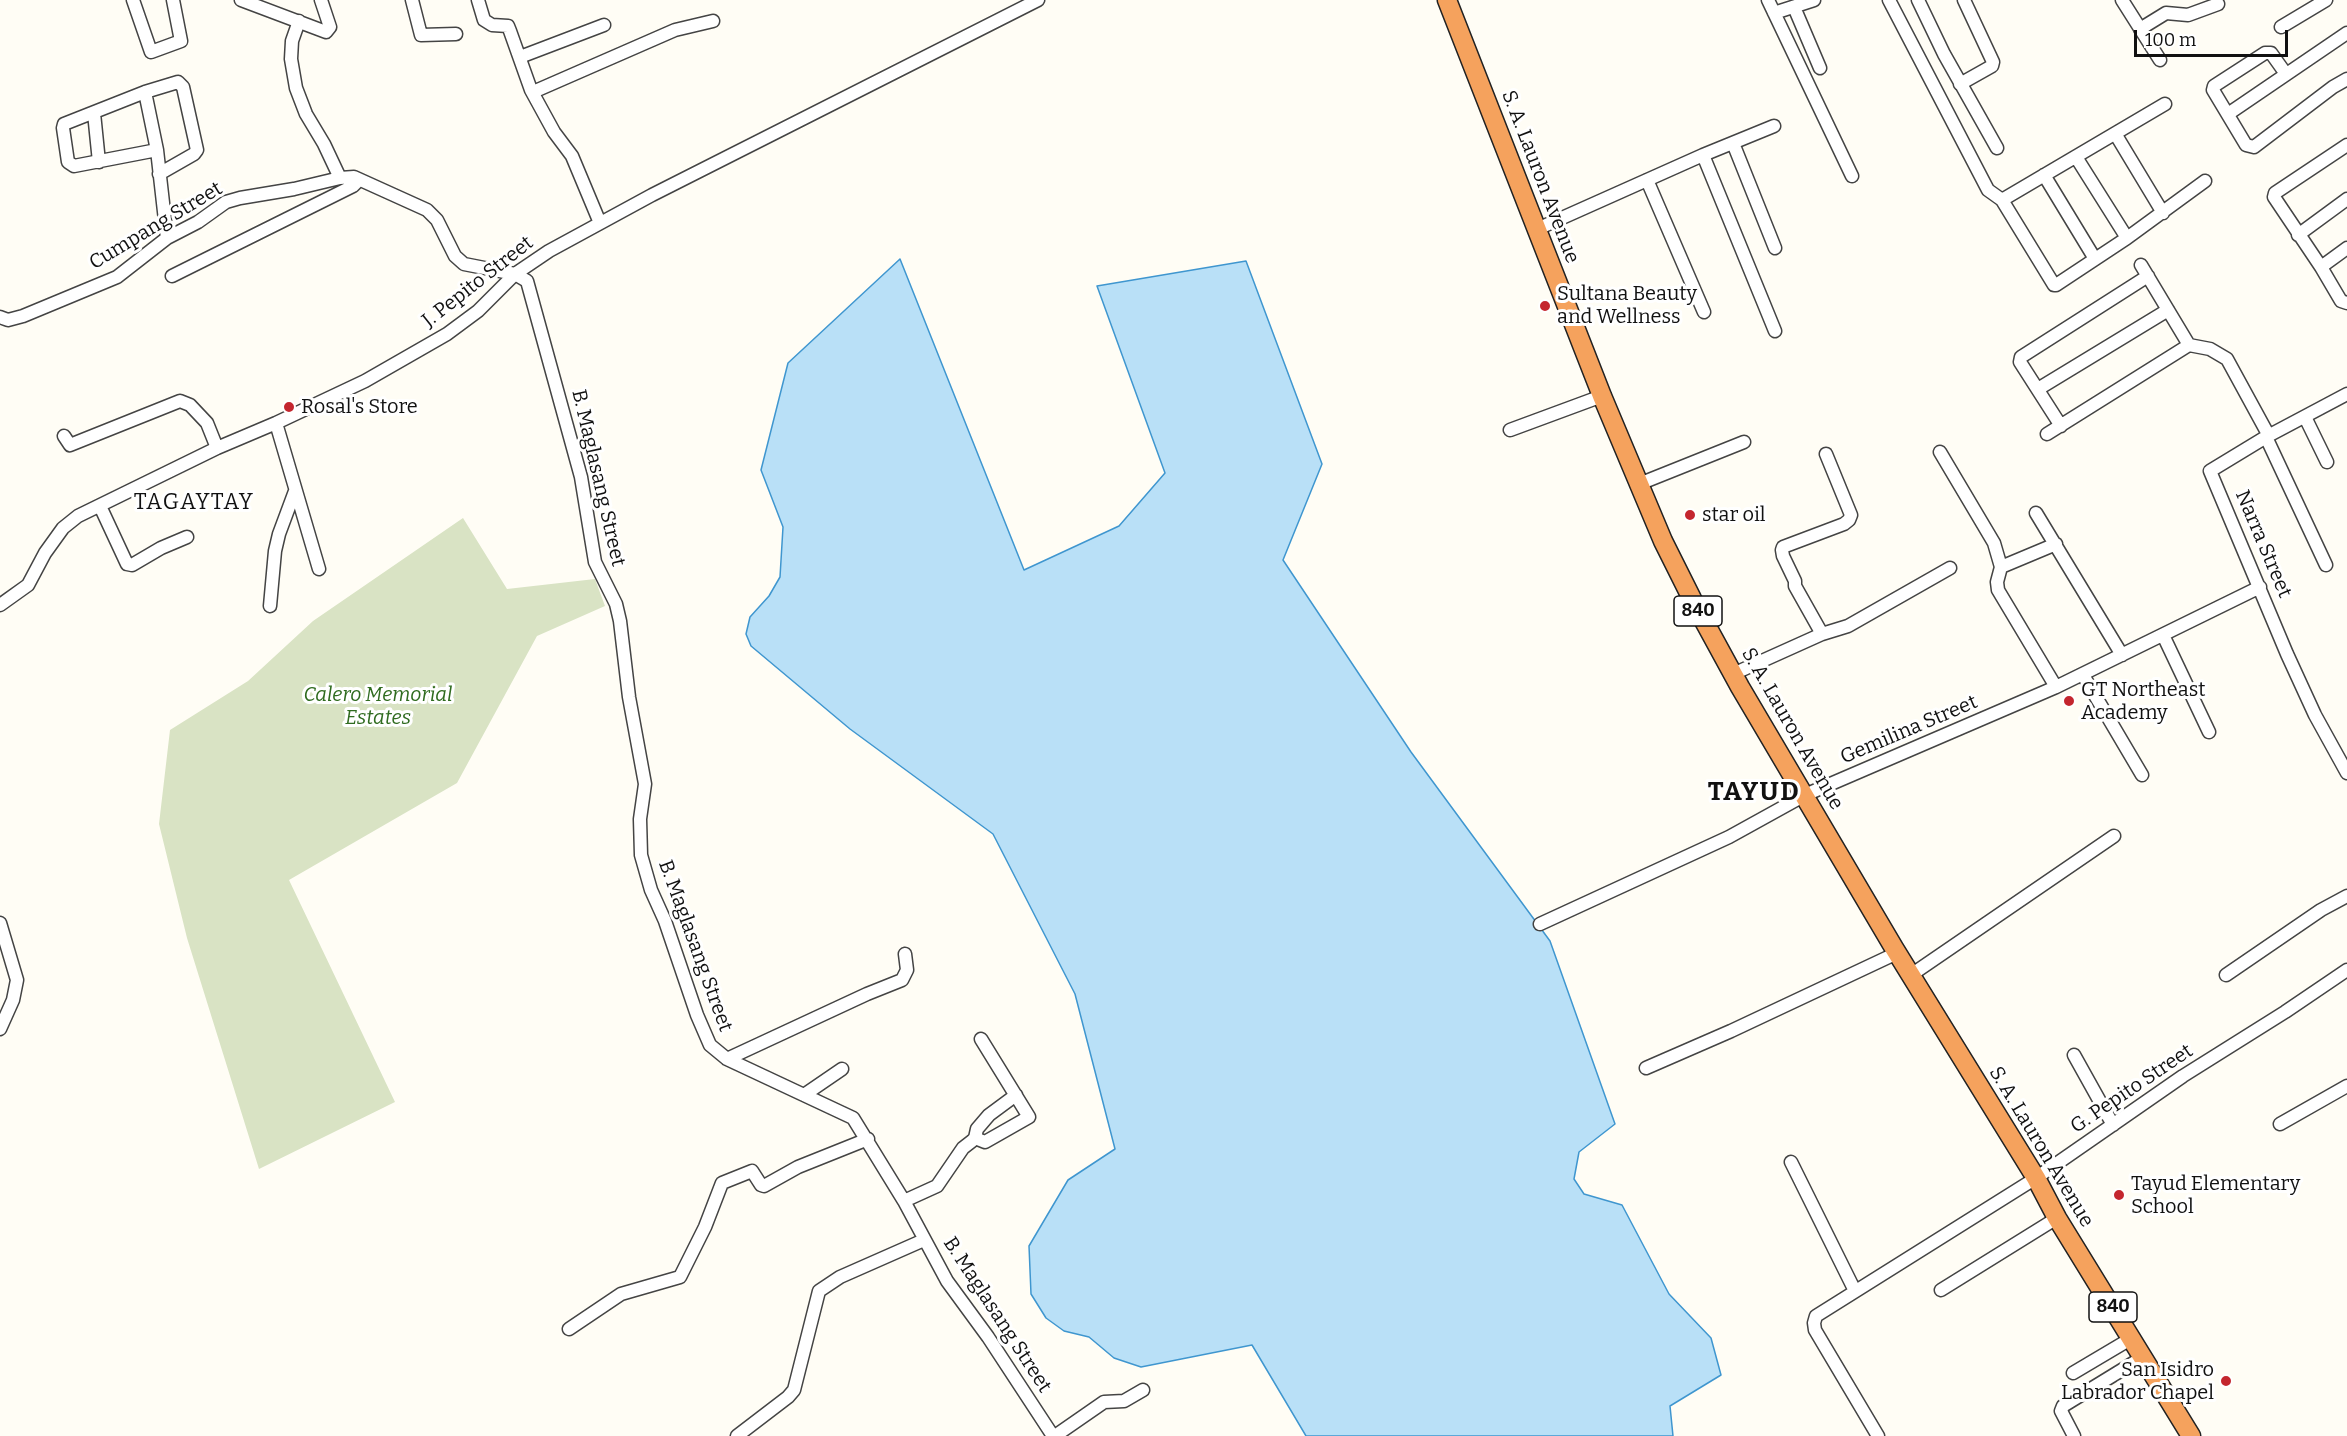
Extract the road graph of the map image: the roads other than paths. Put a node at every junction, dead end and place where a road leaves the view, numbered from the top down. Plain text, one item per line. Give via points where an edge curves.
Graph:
1 (133, 0) edge
2 (173, 0) edge
3 (242, 0) edge
4 (321, 0) edge
5 (413, 0) edge
6 (478, 0) edge
7 (1038, 0) edge
8 (1447, 0) edge
9 (1768, 0) edge
10 (1814, 0) edge
11 (1889, 0) edge
12 (1918, 0) edge
13 (1964, 0) edge
14 (2122, 0) edge
15 (2318, 2) edge
16 (2218, 4) dead end
17 (1794, 7) junction
18 (1774, 14) junction
19 (299, 21) junction
20 (714, 21) dead end
21 (604, 25) dead end
22 (2282, 27) dead end
23 (2140, 29) junction
24 (2347, 33) edge
25 (456, 34) dead end
26 (520, 57) junction
27 (2160, 60) dead end
28 (1820, 68) dead end
29 (2286, 74) junction
30 (2347, 79) edge
31 (1960, 84) junction
32 (145, 92) junction
33 (533, 92) junction
34 (2165, 104) dead end
35 (94, 113) junction
36 (2228, 114) junction
37 (1774, 126) dead end
38 (2116, 135) junction
39 (1733, 143) junction
40 (2347, 145) edge
41 (1997, 148) dead end
42 (158, 150) junction
43 (1702, 155) junction
44 (2076, 157) junction
45 (99, 162) junction
46 (159, 174) junction
47 (2044, 175) junction
48 (1852, 176) dead end
49 (340, 178) junction
50 (359, 180) junction
51 (1647, 180) junction
52 (2205, 181) dead end
53 (2347, 199) edge
54 (2002, 200) junction
55 (2163, 213) junction
56 (600, 223) junction
57 (1535, 230) junction
58 (2298, 235) junction
59 (167, 238) junction
60 (2127, 238) junction
61 (1775, 248) dead end
62 (2347, 248) edge
63 (2095, 259) junction
64 (2321, 267) junction
65 (515, 274) junction
66 (172, 276) dead end
67 (2347, 303) edge
68 (2168, 310) junction
69 (1704, 312) dead end
70 (0, 317) edge
71 (1775, 331) dead end
72 (2189, 345) junction
73 (2038, 389) junction
74 (2347, 394) edge
75 (1602, 396) junction
76 (2305, 417) junction
77 (276, 423) junction
78 (2061, 426) junction
79 (1510, 429) dead end
80 (2047, 434) dead end
81 (64, 436) dead end
82 (2268, 437) junction
83 (1744, 442) dead end
84 (217, 448) junction
85 (1940, 452) dead end
86 (1826, 454) dead end
87 (2327, 462) dead end
88 (1639, 484) junction
89 (295, 491) junction
90 (100, 506) junction
91 (2036, 513) dead end
92 (187, 537) dead end
93 (2056, 543) junction
94 (2326, 565) dead end
95 (2001, 567) junction
96 (1950, 568) dead end
97 (319, 569) dead end
98 (2260, 587) junction
99 (0, 605) edge
100 (270, 606) dead end
101 (1822, 634) junction
102 (2163, 635) junction
103 (2122, 655) junction
104 (1733, 674) junction
105 (2083, 675) junction
106 (2056, 687) junction
107 (2209, 732) dead end
108 (2347, 773) edge
109 (2142, 775) dead end
110 (1805, 795) junction
111 (2114, 836) dead end
112 (2347, 896) edge
113 (0, 923) edge
114 (1540, 924) dead end
115 (1897, 953) junction
116 (905, 954) dead end
117 (2347, 970) edge
118 (1911, 975) junction
119 (2226, 975) dead end
120 (0, 1029) edge
121 (981, 1039) dead end
122 (2074, 1055) dead end
123 (727, 1059) junction
124 (1646, 1068) dead end
125 (842, 1069) dead end
126 (2346, 1089) edge
127 (804, 1095) junction
128 (1016, 1095) junction
129 (2280, 1124) dead end
130 (2113, 1125) junction
131 (975, 1138) junction
132 (868, 1139) junction
133 (1791, 1162) dead end
134 (2036, 1178) junction
135 (904, 1201) junction
136 (2057, 1218) junction
137 (924, 1240) junction
138 (1941, 1290) dead end
139 (1855, 1292) junction
140 (569, 1329) dead end
141 (2132, 1338) junction
142 (2143, 1357) junction
143 (2073, 1373) dead end
144 (1143, 1390) dead end
145 (753, 1431) edge
146 (737, 1436) edge
147 (1054, 1436) edge
148 (1878, 1436) edge
149 (2074, 1436) edge
150 (2191, 1436) edge

1 - 2 street via 151,52 181,41
3 - 19 street
4 - 19 street via 329,30
5 - 25 street via 421,36
6 - 26 street via 484,20 508,27
7 - 56 street, J. Pepito Street
8 - 57 highway, S. A. Lauron Avenue / 840
9 - 18 street
10 - 17 street
11 - 54 street via 1988,190
12 - 31 street
13 - 31 street via 1993,62
14 - 23 street
15 - 22 street
16 - 23 street via 2188,15 2166,13
17 - 18 street
17 - 28 street
18 - 48 street
19 - 49 street via 291,59 297,88 306,114
20 - 33 street via 675,30
21 - 26 street
23 - 27 street
24 - 29 street
26 - 33 street
29 - 36 street
29 - 36 street via 2271,53 2265,53 2214,86
30 - 36 street via 2254,147 2246,145
31 - 41 street
32 - 35 street
32 - 42 street
32 - 46 street via 181,84 197,144 194,154
33 - 56 street via 572,156
34 - 38 street
35 - 45 street
35 - 45 street via 64,124 63,128 70,165
37 - 39 street
38 - 44 street
38 - 55 street
39 - 43 street
39 - 61 street
40 - 58 street via 2274,195
42 - 45 street
42 - 46 street
43 - 51 street
43 - 71 street
44 - 47 street
44 - 60 street
46 - 59 street
47 - 54 street
47 - 63 street
49 - 50 street, Cumpang Street
49 - 59 street, Cumpang Street via 226,202
50 - 65 street, Cumpang Street via 427,210 464,264
50 - 66 street
51 - 57 street
51 - 69 street
52 - 55 street
53 - 58 street
54 - 63 street via 2054,285
55 - 60 street
56 - 65 street, J. Pepito Street
57 - 75 highway, S. A. Lauron Avenue / 840
58 - 64 street
59 - 70 street, Cumpang Street via 117,277 23,316 8,320
60 - 63 street
62 - 64 street
64 - 67 street
65 - 77 street, J. Pepito Street via 478,311 447,334 365,381
65 - 123 street, B. Maglasang Street via 530,287 581,477 595,562 620,621 645,784 640,819 645,871 710,1045
68 - 72 street
68 - 73 street
68 - 73 street via 2145,270 2023,354 2020,362
72 - 78 street
72 - 82 street via 2210,349 2227,359
73 - 78 street
74 - 76 street, Narra Street
75 - 79 street
75 - 88 highway, S. A. Lauron Avenue / 840
76 - 82 street, Narra Street
76 - 87 street
77 - 84 street, J. Pepito Street
77 - 89 street
78 - 80 street
81 - 84 street via 70,445 180,401 190,405 207,423
82 - 94 street
82 - 98 street, Narra Street via 2210,471
83 - 88 street
84 - 90 street, J. Pepito Street
85 - 95 street via 1994,543
86 - 101 street via 1851,515 1849,520 1782,550 1795,586
88 - 104 highway, S. A. Lauron Avenue / 840 via 1692,599
89 - 97 street
89 - 100 street via 275,551
90 - 92 street via 127,564
90 - 99 street, J. Pepito Street via 63,528 28,585
91 - 93 street
93 - 95 street
93 - 103 street
95 - 106 street via 1998,590
96 - 101 street via 1848,626
98 - 102 street, Gemilina Street
98 - 108 street, Narra Street via 2296,674
101 - 104 street
102 - 103 street, Gemilina Street
102 - 107 street
103 - 105 street, Gemilina Street
104 - 110 highway, S. A. Lauron Avenue / 840
105 - 106 street, Gemilina Street
105 - 109 street
106 - 110 street, Gemilina Street
110 - 114 street, Gemilina Street via 1729,837
110 - 115 highway, S. A. Lauron Avenue / 840
111 - 118 street
112 - 119 street
113 - 120 street via 17,980
115 - 118 highway, S. A. Lauron Avenue / 840
115 - 124 street
116 - 123 street via 907,970 902,980
117 - 130 street, G. Pepito Street
118 - 134 highway, S. A. Lauron Avenue / 840
121 - 128 street
122 - 130 street
123 - 127 street, B. Maglasang Street
125 - 127 street
126 - 129 street
127 - 132 street, B. Maglasang Street via 853,1118
128 - 131 street via 989,1115
128 - 131 street via 1029,1117 985,1142
130 - 134 street, G. Pepito Street
131 - 135 street via 963,1148 937,1186
132 - 135 street, B. Maglasang Street
132 - 140 street via 798,1167 764,1186 752,1171 722,1183 680,1277 621,1294
133 - 139 street
134 - 136 highway, S. A. Lauron Avenue / 840
134 - 139 street, G. Pepito Street
135 - 137 street, B. Maglasang Street
136 - 138 street
136 - 141 highway, S. A. Lauron Avenue / 840
137 - 145 street via 840,1276 819,1291 794,1390
137 - 147 street, B. Maglasang Street via 947,1281
139 - 148 street, G. Pepito Street via 1816,1316 1815,1330
141 - 142 highway, S. A. Lauron Avenue / 840
141 - 143 street
142 - 149 street via 2063,1406 2061,1412
142 - 150 highway, S. A. Lauron Avenue / 840
144 - 147 street via 1124,1401 1104,1402
145 - 146 street

